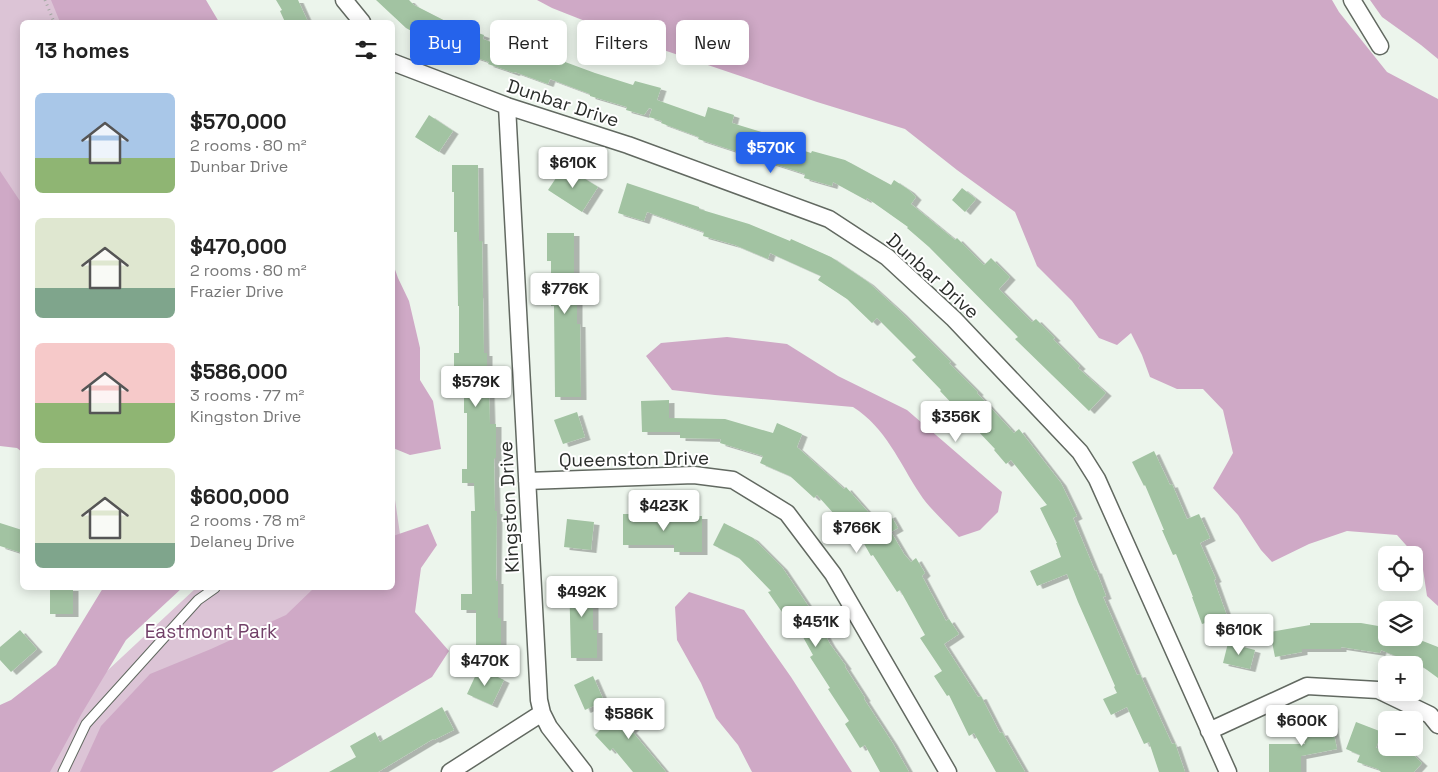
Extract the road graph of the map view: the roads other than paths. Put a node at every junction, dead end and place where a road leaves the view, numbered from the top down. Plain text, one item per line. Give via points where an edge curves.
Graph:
1 (344, 0) edge
2 (1352, 0) edge
3 (360, 20) edge
4 (1380, 46) dead end
5 (395, 63) edge
6 (507, 106) junction
7 (527, 481) junction
8 (212, 590) edge
9 (542, 713) junction
10 (1438, 725) edge
11 (1209, 731) junction
12 (63, 772) edge
13 (450, 772) edge
14 (584, 772) edge
15 (948, 772) edge
16 (1228, 772) edge

1 - 3 street
2 - 4 street
5 - 6 street, Dunbar Drive
6 - 7 street, Kingston Drive
6 - 11 street, Dunbar Drive via 628,145 829,219 887,257 953,318 1080,452 1097,479
7 - 9 street, Kingston Drive
7 - 15 street, Queenston Drive via 704,476 732,480 787,513 833,574
8 - 12 lane via 198,600 86,724
9 - 13 street
9 - 14 street, Kingston Drive
10 - 11 street via 1430,715 1378,690 1308,686
11 - 16 street, Dunbar Drive

